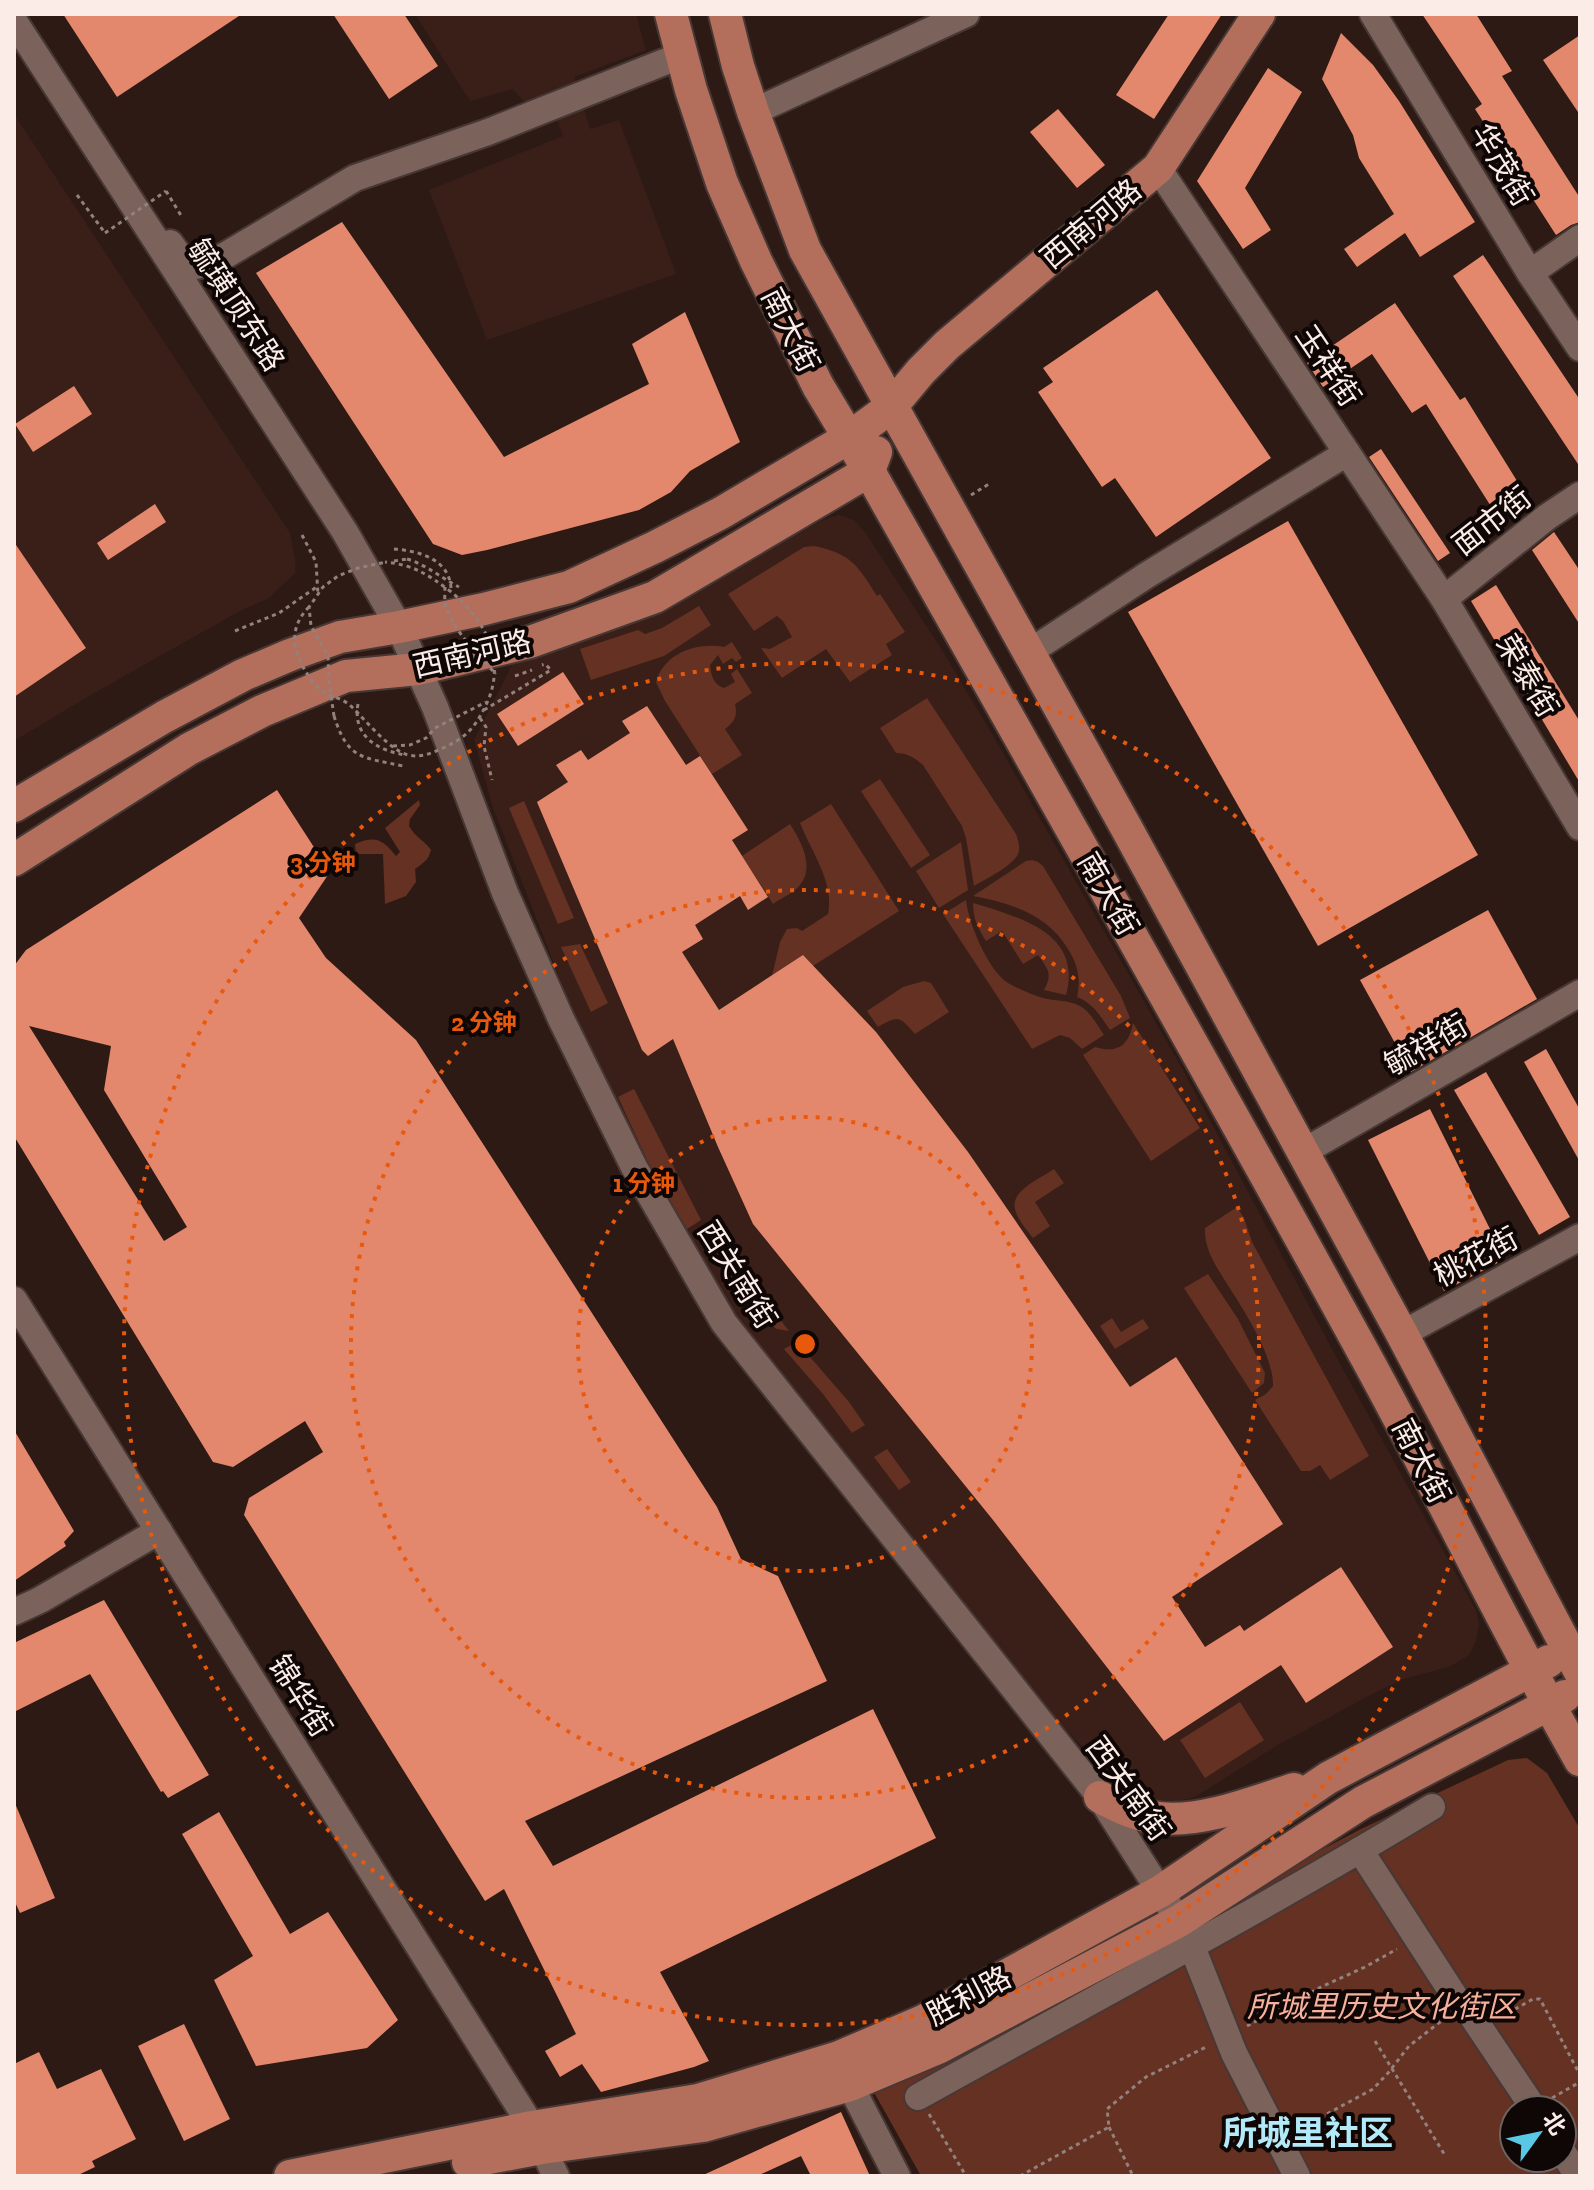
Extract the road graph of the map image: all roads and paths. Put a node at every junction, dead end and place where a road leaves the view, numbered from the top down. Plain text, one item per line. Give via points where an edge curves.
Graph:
1 (671, 14) edge
2 (725, 14) edge
3 (966, 14) edge
4 (1259, 14) edge
5 (1373, 14) edge
6 (14, 21) edge
7 (682, 55) junction
8 (753, 112) junction
9 (80, 123) junction
10 (1158, 168) junction
11 (77, 195) dead end
12 (182, 217) dead end
13 (1580, 238) edge
14 (1530, 273) junction
15 (1580, 348) edge
16 (891, 407) junction
17 (850, 437) junction
18 (1347, 453) junction
19 (869, 471) junction
20 (989, 484) dead end
21 (1580, 495) edge
22 (968, 498) dead end
23 (302, 535) dead end
24 (394, 549) dead end
25 (385, 562) junction
26 (318, 586) junction
27 (445, 587) junction
28 (459, 587) dead end
29 (451, 592) junction
30 (318, 595) junction
31 (1444, 599) junction
32 (309, 607) junction
33 (399, 627) junction
34 (235, 631) dead end
35 (1028, 653) junction
36 (418, 669) junction
37 (496, 674) junction
38 (515, 676) dead end
39 (331, 696) junction
40 (488, 701) junction
41 (358, 704) dead end
42 (484, 710) junction
43 (480, 718) junction
44 (393, 746) junction
45 (406, 755) junction
46 (403, 766) dead end
47 (492, 780) dead end
48 (14, 806) edge
49 (1579, 821) edge
50 (14, 860) edge
51 (1580, 993) edge
52 (1303, 1152) junction
53 (1580, 1237) edge
54 (14, 1300) edge
55 (1402, 1334) junction
56 (159, 1531) junction
57 (14, 1612) edge
58 (1576, 1656) edge
59 (1530, 1671) junction
60 (1580, 1687) edge
61 (1549, 1705) junction
62 (1580, 1760) edge
63 (1328, 1778) junction
64 (1100, 1797) junction
65 (1432, 1807) dead end
66 (1360, 1850) junction
67 (1161, 1891) junction
68 (1185, 1933) junction
69 (1462, 2004) junction
70 (1480, 2028) junction
71 (1375, 2041) dead end
72 (1392, 2068) junction
73 (844, 2071) junction
74 (1580, 2075) edge
75 (1580, 2082) edge
76 (1524, 2094) edge
77 (1560, 2094) edge
78 (918, 2097) joint
79 (1109, 2127) dead end
80 (1279, 2139) junction
81 (543, 2150) edge
82 (1446, 2157) dead end
83 (290, 2176) edge
84 (399, 2176) edge
85 (897, 2176) edge
86 (966, 2176) edge
87 (1133, 2176) edge
88 (1297, 2176) edge

1 - 7 main road, 南大街
2 - 8 main road, 南大街
3 - 8 street
4 - 10 main road, 西南河路
5 - 14 street, 华茂街
6 - 9 street, 毓璜顶东路
7 - 9 street via 355,178 216,261 196,266 186,265 179,256 116,156
7 - 17 main road, 南大街 via 722,183 756,261 818,386
8 - 16 main road, 南大街 via 805,250
9 - 33 street, 毓璜顶东路 via 345,532
10 - 16 main road, 西南河路 via 947,345
10 - 18 street, 玉祥街
11 - 12 path, bridge via 105,233 166,191
13 - 14 street
14 - 15 street, 华茂街
16 - 17 main road, 西南河路
16 - 19 main road, 西南河路
16 - 35 main road, 南大街
17 - 19 main road, 南大街
17 - 33 main road, 西南河路 via 721,513 569,587
18 - 31 street, 玉祥街
18 - 35 street
19 - 36 main road, 西南河路 via 655,597 530,642
19 - 59 main road, 南大街 via 1257,1157
20 - 22 path
21 - 31 street, 面市街
23 - 26 path via 316,562
24 - 29 path via 432,557 450,578
25 - 27 path, bridge via 419,569
25 - 28 path, bridge via 407,559 422,564
25 - 30 path, bridge via 338,576
26 - 30 path, bridge
26 - 34 path via 279,613
27 - 29 path, bridge
27 - 37 path, bridge via 449,613
29 - 37 path, bridge via 483,626
30 - 32 path, bridge
31 - 49 street, 荣泰街
32 - 39 path, bridge via 311,626 328,656
32 - 39 path, bridge via 300,616 294,644 314,685
33 - 36 street, 西关南街
33 - 48 main road, 西南河路 via 340,637 243,675
35 - 52 main road, 南大街
36 - 50 main road, 西南河路 via 346,676 262,711 189,749
36 - 64 street, 西关南街 via 505,893 561,1019 634,1167 724,1323
37 - 40 path, bridge
38 - 42 path via 545,664 551,670
39 - 44 path, bridge via 350,705
39 - 46 path, bridge via 340,737 349,747 365,758
40 - 42 path, bridge
40 - 44 path, bridge via 426,738
41 - 45 path, bridge via 362,733 390,753
42 - 43 path, bridge
43 - 45 path, bridge via 457,742 425,756
43 - 47 path via 486,727 484,746
44 - 45 path, bridge
51 - 52 street, 毓祥街
52 - 55 main road, 南大街
53 - 55 street, 桃花街
54 - 56 street, 锦华街
55 - 58 main road, 南大街
56 - 57 street
56 - 81 street, 锦华街
58 - 59 main road, 胜利路
59 - 61 main road, 南大街
59 - 63 main road, 胜利路
60 - 61 main road, 胜利路
61 - 62 main road, 南大街
61 - 68 main road, 胜利路 via 1363,1802
63 - 64 main road via 1188,1817 1141,1815
63 - 67 main road, 胜利路
64 - 67 street, 西关南街
65 - 66 street
66 - 68 street
66 - 69 street
67 - 68 street, 西关南街
67 - 73 main road, 胜利路 via 923,2021
68 - 73 main road, 胜利路 via 938,2048
68 - 78 street
68 - 80 street, 西关南街 via 1234,2053
69 - 70 street
69 - 72 path via 1409,2046
70 - 74 path via 1540,1999
70 - 76 street
71 - 72 path
72 - 80 path via 1373,2089
72 - 82 path
73 - 81 main road, 胜利路 via 698,2100
73 - 85 street
75 - 77 path
78 - 86 path
79 - 87 path
80 - 88 street, 西关南街
81 - 83 main road, 胜利路
81 - 84 main road, 胜利路

